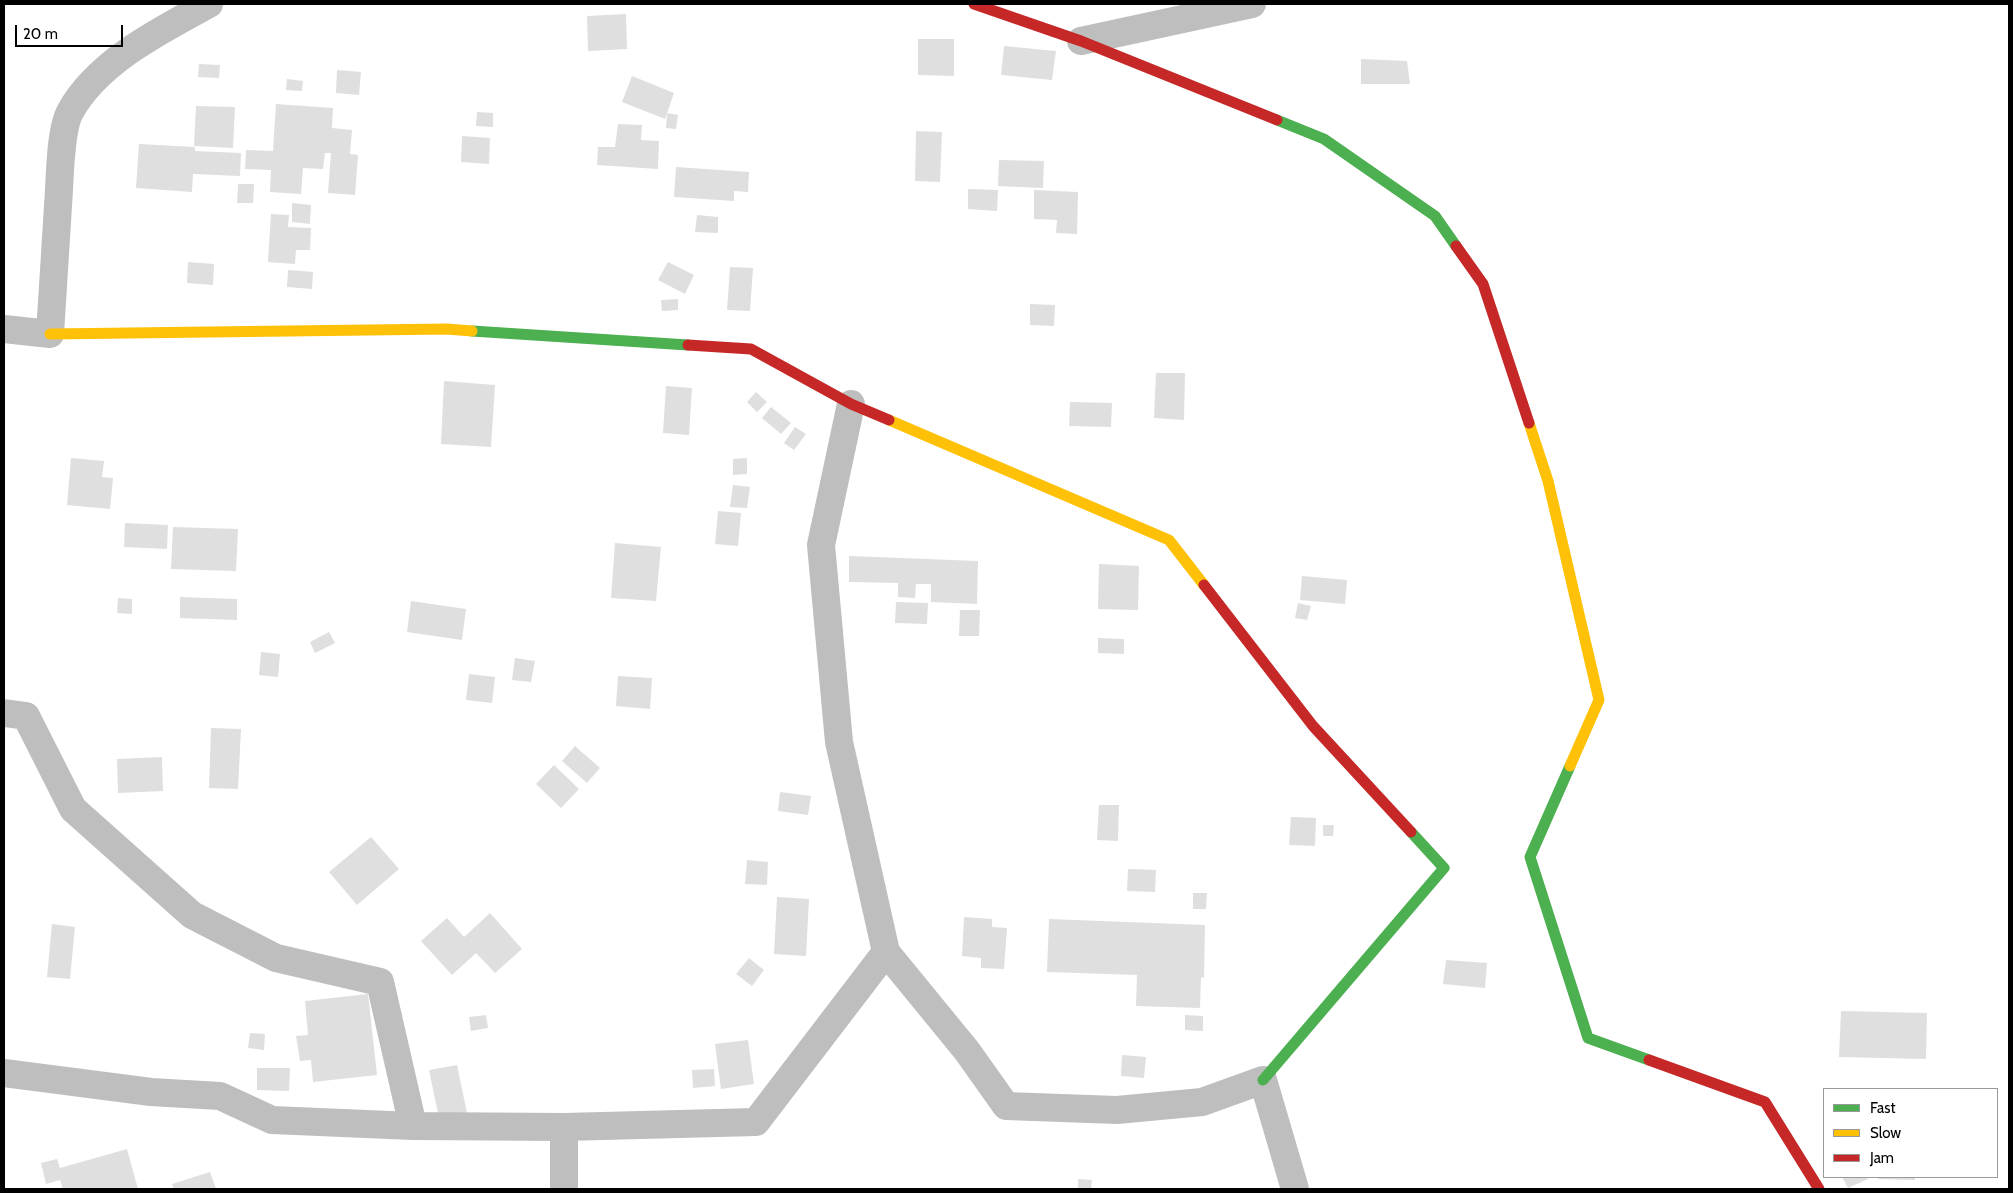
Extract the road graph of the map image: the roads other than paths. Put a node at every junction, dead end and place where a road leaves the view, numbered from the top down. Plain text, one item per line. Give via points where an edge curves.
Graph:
1 (209, 4) edge
2 (974, 4) edge
3 (1252, 4) edge
4 (1081, 41) junction
5 (4, 329) edge
6 (50, 334) junction
7 (851, 404) junction
8 (4, 713) edge
9 (886, 952) junction
10 (4, 1073) edge
11 (1263, 1080) junction
12 (413, 1126) junction
13 (564, 1127) junction
14 (564, 1189) edge
15 (1295, 1189) edge
16 (1819, 1189) edge

1 - 6 street via 170,24 126,54 91,82 69,113 62,148
2 - 4 street
3 - 4 street
4 - 16 street via 1324,139 1435,216 1483,284 1548,481 1599,700 1530,857 1588,1038 1765,1102
5 - 6 street
6 - 7 street via 447,329 751,349
7 - 9 street via 821,545 839,742
7 - 11 street via 1169,540 1313,726 1444,868
8 - 12 street via 26,716 73,809 192,915 276,958 380,982
9 - 11 street via 967,1051 1006,1106 1117,1110 1202,1102
9 - 13 street via 756,1122
10 - 12 street via 152,1092 220,1096 272,1120
11 - 15 street
12 - 13 street
13 - 14 street

